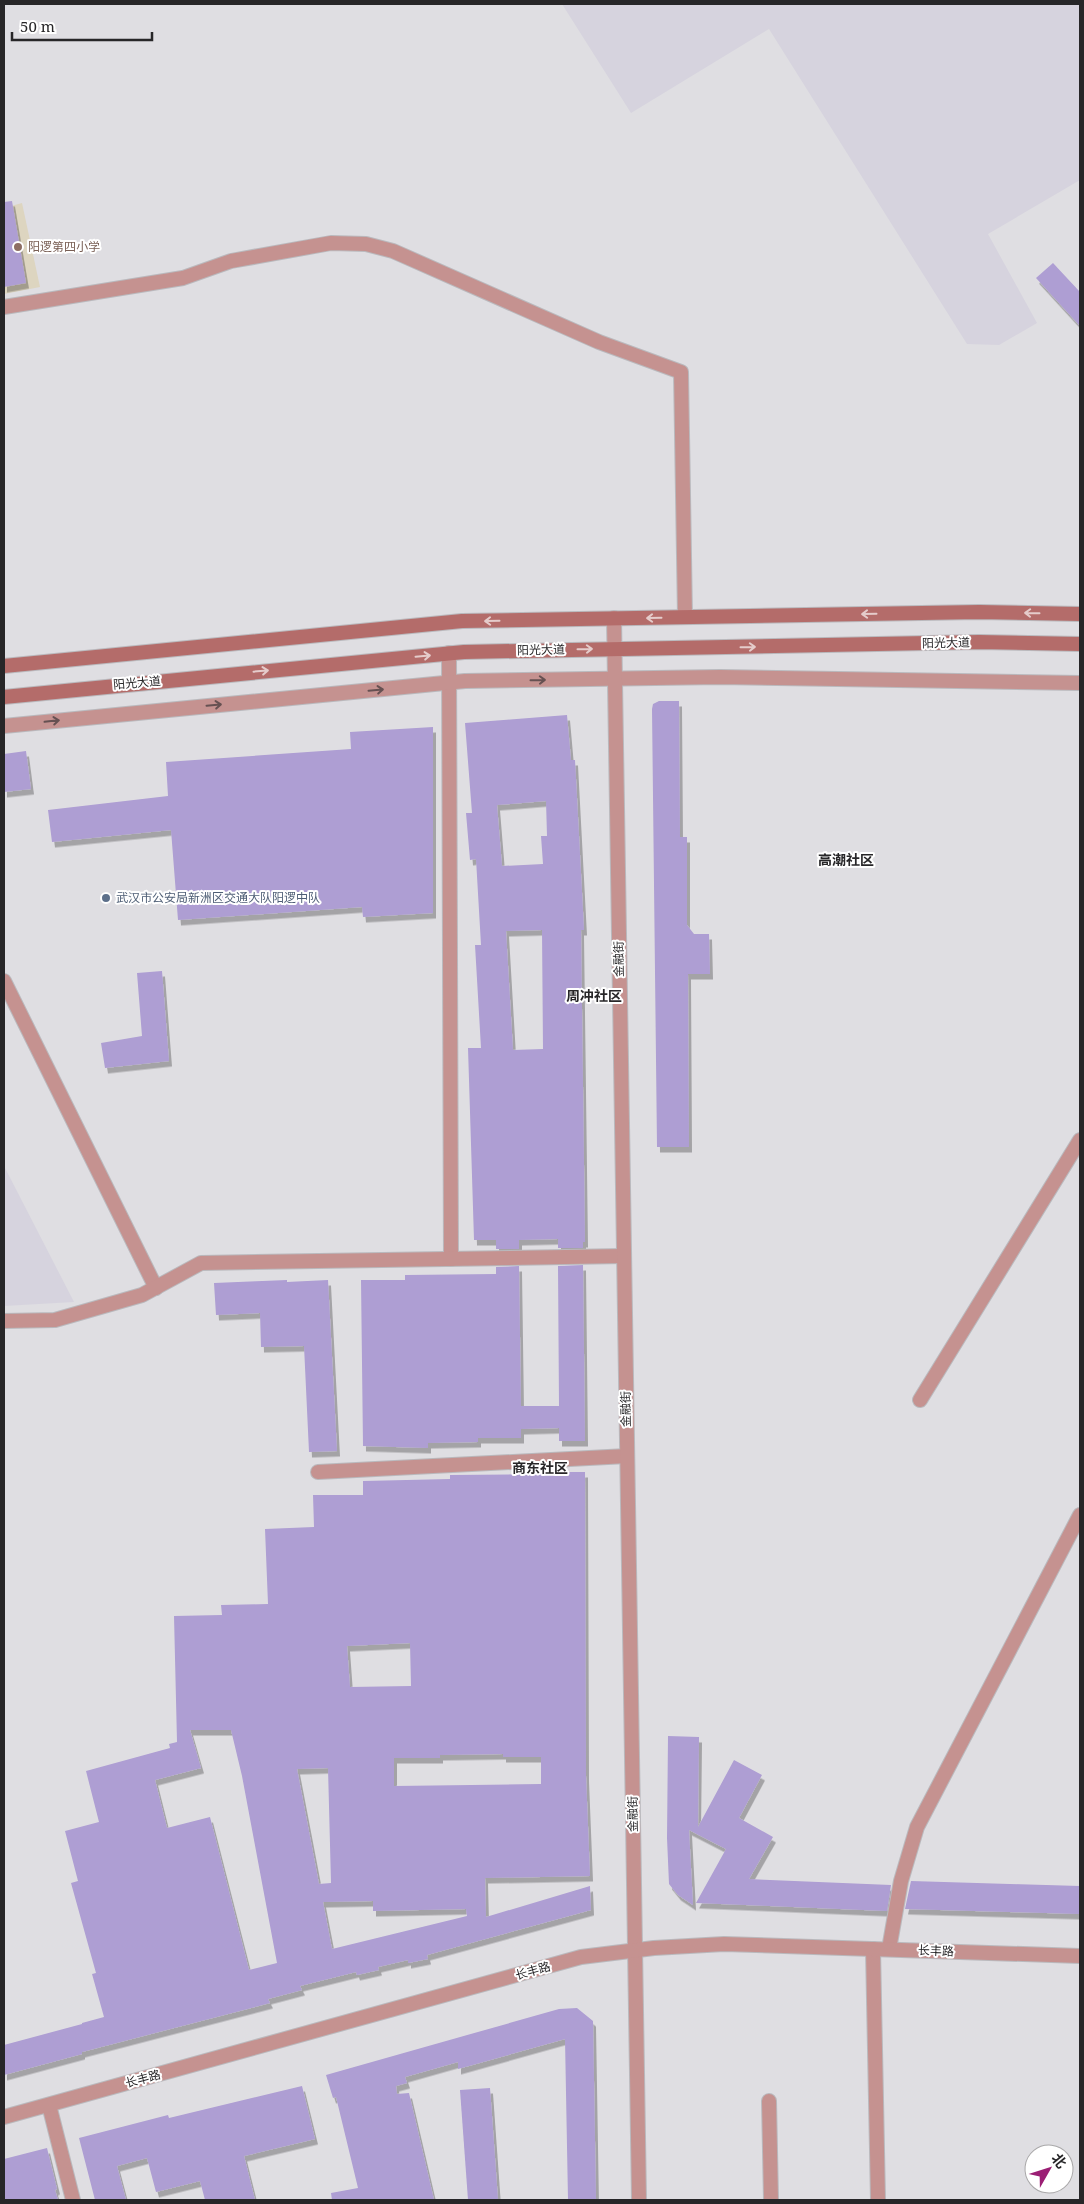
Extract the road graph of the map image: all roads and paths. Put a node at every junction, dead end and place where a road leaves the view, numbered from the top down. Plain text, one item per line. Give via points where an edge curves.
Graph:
1 (4, 307) edge
2 (1080, 614) edge
3 (685, 617) junction
4 (614, 618) junction
5 (1080, 644) edge
6 (614, 649) junction
7 (449, 653) junction
8 (4, 666) edge
9 (614, 678) junction
10 (449, 683) junction
11 (1080, 683) edge
12 (4, 697) edge
13 (4, 726) edge
14 (4, 981) edge
15 (1080, 1140) edge
16 (624, 1256) junction
17 (451, 1259) junction
18 (156, 1288) junction
19 (4, 1321) edge
20 (920, 1400) dead end
21 (627, 1456) junction
22 (318, 1472) dead end
23 (1080, 1516) edge
24 (873, 1949) junction
25 (889, 1949) junction
26 (635, 1951) junction
27 (1080, 1956) edge
28 (769, 2101) dead end
29 (49, 2105) junction
30 (4, 2117) edge
31 (73, 2200) edge
32 (639, 2200) edge
33 (770, 2200) edge
34 (878, 2200) edge

1 - 3 street via 183,278 231,261 331,243 366,244 393,251 600,342 681,372
2 -> 3 main road via 979,612
3 -> 4 main road
4 - 6 street, 金融街
4 -> 8 main road via 462,621
6 -> 5 main road, 阳光大道 via 979,642
7 -> 6 main road, 阳光大道
6 - 9 street, 金融街
7 - 10 street
12 -> 7 main road, 阳光大道
10 -> 9 street
9 - 11 street
9 - 16 street, 金融街
13 -> 10 street
10 - 17 street
14 - 18 street
15 - 20 street
16 - 17 street
16 - 21 street, 金融街
17 - 18 street via 200,1263
18 - 19 street via 56,1320
21 - 22 street
21 - 26 street, 金融街
23 - 25 street via 917,1827 901,1881
24 - 25 street, 长丰路
24 - 26 street, 长丰路 via 724,1944
24 - 34 street
25 - 27 street, 长丰路
26 - 29 street, 长丰路 via 581,1957
26 - 32 street, 金融街
28 - 33 street
29 - 30 street, 长丰路
29 - 31 street

